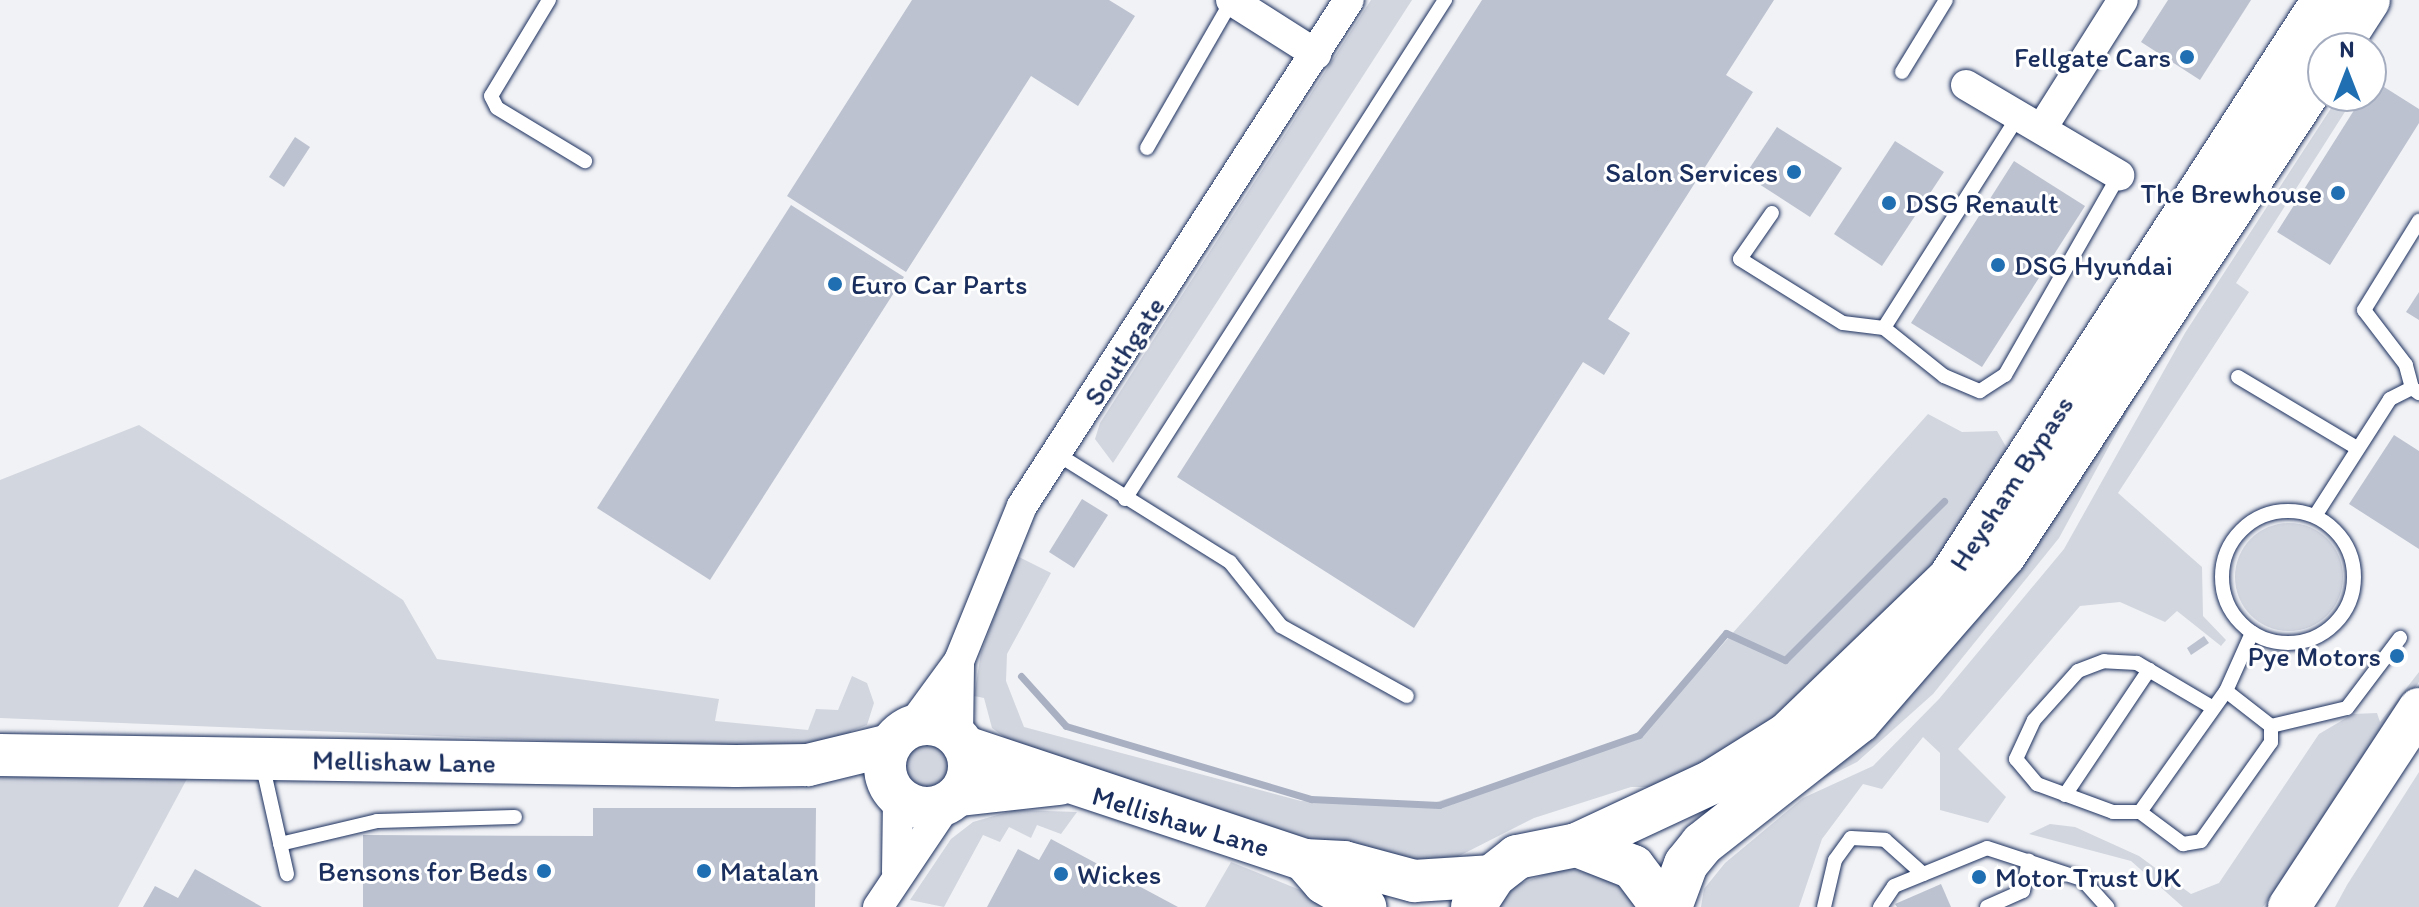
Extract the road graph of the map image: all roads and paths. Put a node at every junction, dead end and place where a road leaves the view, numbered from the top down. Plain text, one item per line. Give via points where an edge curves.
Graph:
1 (549, 0) edge
2 (1232, 0) edge
3 (1349, 0) edge
4 (1445, 0) edge
5 (1946, 0) edge
6 (2123, 0) edge
7 (2324, 0) edge
8 (2368, 0) edge
9 (2347, 32) edge
10 (1316, 54) junction
11 (1902, 72) dead end
12 (1966, 85) dead end
13 (2307, 93) edge
14 (2031, 122) junction
15 (1147, 148) dead end
16 (585, 161) dead end
17 (2119, 175) joint
18 (1772, 213) dead end
19 (2419, 221) edge
20 (1884, 328) junction
21 (2238, 377) dead end
22 (2416, 390) edge
23 (2357, 448) junction
24 (1057, 454) junction
25 (1125, 499) junction
26 (2315, 516) junction
27 (2252, 633) junction
28 (2400, 638) dead end
29 (959, 661) junction
30 (2149, 670) junction
31 (2226, 691) junction
32 (1407, 696) dead end
33 (2210, 706) junction
34 (2419, 709) edge
35 (2271, 726) junction
36 (900, 736) junction
37 (961, 742) junction
38 (0, 755) edge
39 (261, 759) junction
40 (808, 765) junction
41 (1059, 784) junction
42 (894, 792) junction
43 (2065, 795) junction
44 (953, 799) junction
45 (2140, 812) junction
46 (515, 817) dead end
47 (280, 844) junction
48 (1577, 845) junction
49 (1304, 860) junction
50 (2029, 861) junction
51 (897, 872) junction
52 (287, 874) dead end
53 (1923, 874) junction
54 (1483, 891) edge
55 (878, 907) edge
56 (1365, 907) edge
57 (1663, 907) edge
58 (1670, 907) edge
59 (1824, 907) edge
60 (1880, 907) edge
61 (1987, 907) edge
62 (2107, 907) edge
63 (2289, 907) edge

1 - 16 lane via 491,96 497,108
2 - 10 street
2 - 15 lane
3 - 10 street, Southgate
4 - 25 lane
5 - 11 lane
6 - 14 street
7 - 48 highway, Heysham Bypass via 1950,578 1787,735 1712,782
8 - 9 highway
10 - 24 street, Southgate
12 - 14 street
13 - 58 highway, Heysham Bypass via 2004,555 1859,721 1702,844 1686,864
14 - 17 street
14 - 20 lane
17 - 20 lane via 2005,375 1980,391 1944,376
18 - 20 lane via 1740,259 1843,323
19 - 22 lane via 2364,310 2406,365
21 - 23 lane
22 - 23 lane via 2390,399
23 - 26 lane
24 - 25 lane
24 - 29 street, Southgate via 1001,544
25 - 32 lane via 1230,562 1281,626
26 - 27 lane via 2272,513 2235,536 2221,577 2225,599
26 - 27 lane via 2333,528 2351,556 2347,609 2315,638 2283,643
27 - 31 lane
28 - 35 lane via 2347,708
29 - 36 street, Southgate
29 - 37 street, Southgate
30 - 33 lane
30 - 43 lane
30 - 43 lane via 2104,661 2078,671 2034,720 2016,759 2037,784
31 - 33 lane
31 - 35 lane
33 - 45 lane
34 - 63 main road
35 - 45 lane via 2271,742 2201,841 2183,844
36 - 37 main road via 937,725
36 - 40 main road, Mellishaw Lane
36 - 42 main road
37 - 41 main road, Mellishaw Lane
37 - 44 main road via 969,771
38 - 39 main road, Mellishaw Lane
39 - 40 main road, Mellishaw Lane
39 - 47 lane
40 - 42 main road, Mellishaw Lane
41 - 44 main road, Mellishaw Lane
41 - 49 main road, Mellishaw Lane via 1146,805
42 - 44 main road via 922,808
42 - 51 street
43 - 45 lane via 2113,812
44 - 51 street
46 - 47 lane via 377,821
47 - 52 lane
48 - 54 highway, Heysham Bypass via 1517,857
48 - 57 highway via 1633,867
49 - 54 main road, Mellishaw Lane via 1344,862 1414,881
49 - 56 main road, Mellishaw Lane via 1324,883
50 - 53 lane via 1987,848
50 - 61 lane via 2023,891
50 - 62 lane via 2082,879
51 - 55 street
53 - 59 lane via 1885,840 1851,838 1835,860
53 - 60 lane via 1894,886

